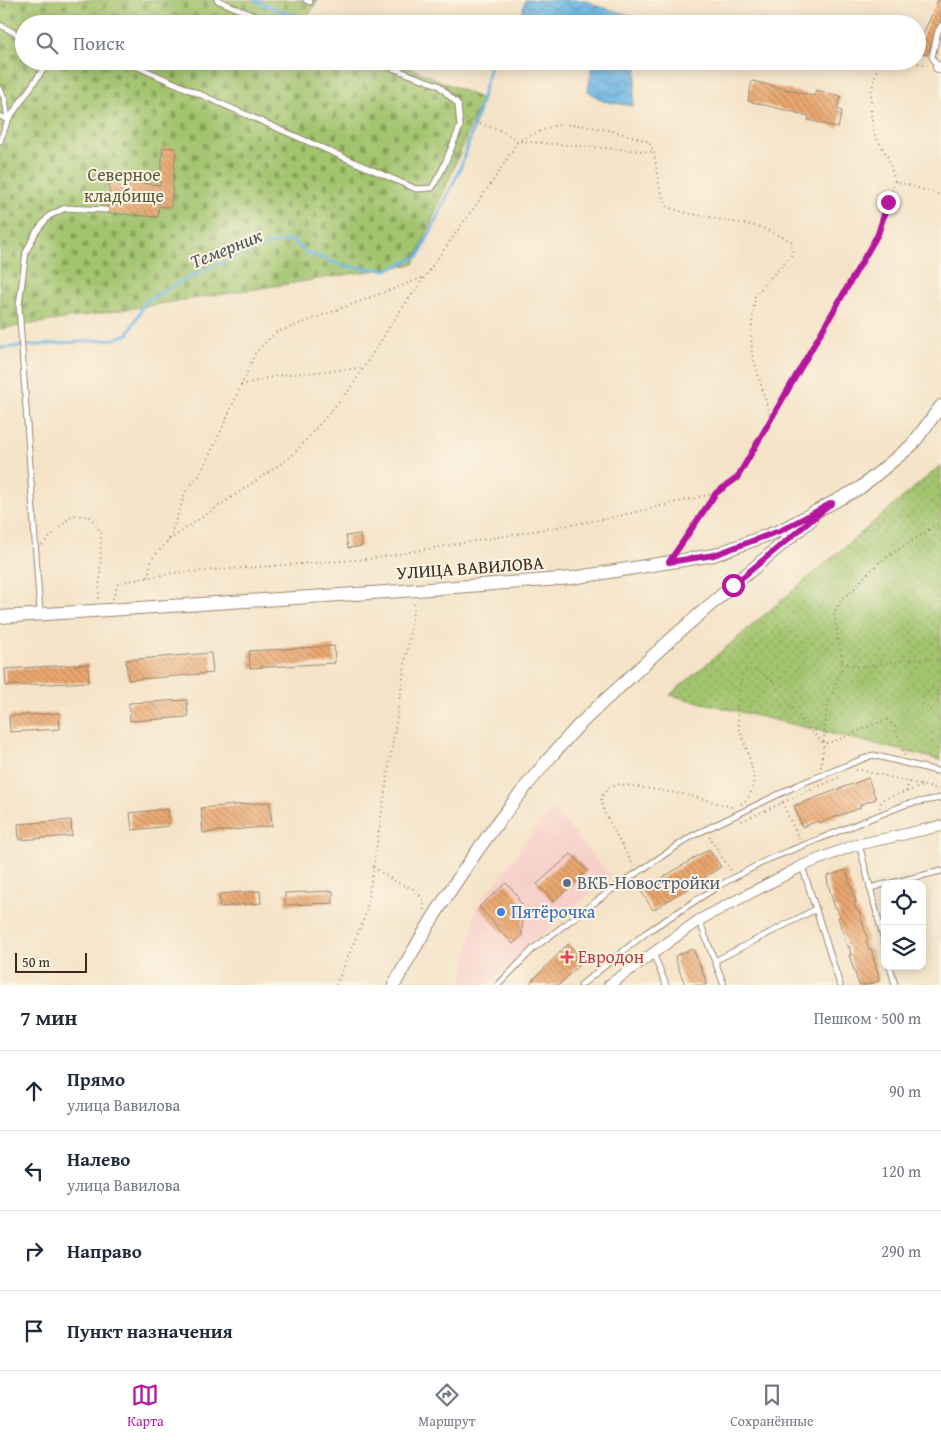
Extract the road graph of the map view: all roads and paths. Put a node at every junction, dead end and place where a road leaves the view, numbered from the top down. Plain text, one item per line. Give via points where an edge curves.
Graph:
1 (217, 0) edge
2 (251, 15) edge
3 (0, 26) edge
4 (941, 26) edge
5 (15, 34) edge
6 (926, 64) edge
7 (940, 67) edge
8 (43, 70) edge
9 (145, 70) edge
10 (397, 70) edge
11 (877, 70) edge
12 (0, 89) edge
13 (0, 116) edge
14 (459, 117) junction
15 (8, 120) junction
16 (518, 140) junction
17 (0, 141) edge
18 (654, 152) junction
19 (895, 181) junction
20 (941, 195) edge
21 (106, 210) dead end
22 (425, 276) junction
23 (364, 368) junction
24 (241, 386) junction
25 (941, 406) edge
26 (771, 419) junction
27 (716, 493) junction
28 (832, 503) junction
29 (941, 522) edge
30 (169, 540) junction
31 (36, 552) junction
32 (669, 562) junction
33 (148, 578) junction
34 (417, 590) junction
35 (97, 610) junction
36 (110, 610) junction
37 (40, 614) junction
38 (0, 617) edge
39 (941, 661) edge
40 (842, 662) junction
41 (941, 695) edge
42 (941, 721) edge
43 (824, 744) junction
44 (908, 764) junction
45 (856, 770) dead end
46 (941, 772) edge
47 (846, 774) dead end
48 (820, 777) junction
49 (909, 782) junction
50 (941, 790) edge
51 (906, 792) dead end
52 (941, 798) edge
53 (782, 802) junction
54 (741, 822) dead end
55 (941, 826) edge
56 (717, 833) dead end
57 (859, 844) junction
58 (802, 846) junction
59 (802, 866) junction
60 (373, 867) junction
61 (941, 871) edge
62 (637, 873) junction
63 (735, 877) junction
64 (903, 880) edge
65 (881, 885) edge
66 (870, 888) junction
67 (816, 909) junction
68 (699, 920) junction
69 (881, 929) edge
70 (425, 931) junction
71 (653, 953) junction
72 (715, 962) junction
73 (891, 970) edge
74 (336, 985) edge
75 (394, 985) edge
76 (498, 985) edge
77 (581, 985) edge
78 (609, 985) edge
79 (666, 985) edge
80 (724, 985) edge
81 (840, 985) edge
82 (895, 985) edge

1 - 2 lane
3 - 5 lane
4 - 7 lane via 932,57
6 - 7 path
8 - 15 lane
9 - 14 lane via 416,189 432,188 460,127
10 - 14 lane via 438,85 458,104
11 - 19 path via 871,94 874,134 888,157
12 - 15 lane
13 - 15 lane
14 - 16 path via 502,131
15 - 17 lane
16 - 18 path
16 - 18 path via 556,126 586,126 636,136 649,142
16 - 22 path
18 - 26 path via 659,186 667,207 760,227 791,241 793,253 755,295 752,354
19 - 20 path
19 - 26 path via 878,234
21 - 31 lane via 65,208 49,216 26,252 19,305
22 - 23 path
22 - 24 path via 276,333 256,352
23 - 24 path via 279,375
23 - 30 path via 292,456
24 - 30 path via 199,476 186,490
25 - 28 street, УЛИЦА ВАВИЛОВА via 912,445 860,488
26 - 27 path via 737,478
27 - 32 path
27 - 33 path via 610,518 369,559 173,573
28 - 32 street, УЛИЦА ВАВИЛОВА via 782,530 714,555
28 - 70 street, УЛИЦА ВАВИЛОВА via 650,658 579,726 516,799
29 - 40 path via 881,561 841,599 834,614
30 - 33 path via 152,558
31 - 35 path via 72,515 91,518 101,533
31 - 37 lane
32 - 34 street, УЛИЦА ВАВИЛОВА via 572,578
33 - 36 path via 118,583
34 - 36 street, УЛИЦА ВАВИЛОВА
34 - 60 path
35 - 36 street, УЛИЦА ВАВИЛОВА
35 - 37 street, УЛИЦА ВАВИЛОВА
37 - 38 street, УЛИЦА ВАВИЛОВА
39 - 40 path via 918,659 858,667
40 - 43 path via 827,708
41 - 42 path via 933,689 922,696 923,703
43 - 44 path via 886,720 896,727
43 - 48 path
43 - 62 path via 801,720 772,680 754,669 742,675 738,693 739,724 754,772 753,788 745,801 735,808 688,795 620,784 608,788 601,798 604,812
44 - 46 lane
44 - 48 lane via 873,756
45 - 49 path
47 - 53 path
48 - 62 lane via 692,836
49 - 50 path
49 - 51 path
52 - 58 lane via 907,804
53 - 54 path
53 - 58 path
55 - 57 street
56 - 63 path via 709,837
57 - 59 street
57 - 66 lane
58 - 63 lane
59 - 67 lane
59 - 68 street
60 - 70 path via 396,882 413,888 423,899
60 - 74 path via 366,914
61 - 64 lane
62 - 76 lane via 534,948
63 - 77 lane via 647,932
65 - 66 lane
66 - 69 lane
67 - 72 lane
67 - 81 lane
68 - 71 street
68 - 72 lane
70 - 75 street, УЛИЦА ВАВИЛОВА
71 - 78 street
71 - 79 lane
72 - 80 lane
73 - 82 lane

